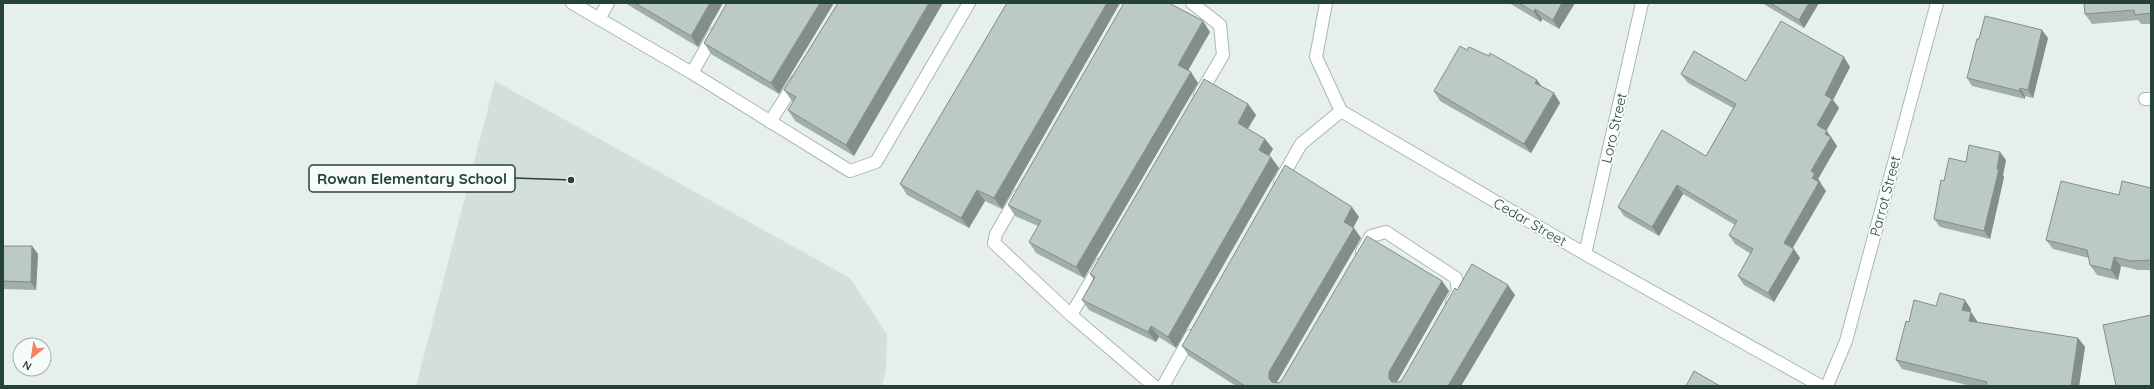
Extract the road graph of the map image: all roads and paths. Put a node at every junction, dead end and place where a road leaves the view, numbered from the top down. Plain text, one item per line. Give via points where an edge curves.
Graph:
1 (572, 3) edge
2 (608, 3) edge
3 (969, 3) edge
4 (1192, 3) edge
5 (1326, 3) edge
6 (1642, 3) edge
7 (1937, 3) edge
8 (599, 19) junction
9 (721, 22) edge
10 (802, 69) edge
11 (692, 73) junction
12 (1195, 103) edge
13 (1341, 111) junction
14 (770, 122) junction
15 (1024, 187) edge
16 (1274, 190) edge
17 (1107, 253) edge
18 (1585, 254) junction
19 (1355, 263) edge
20 (1447, 311) edge
21 (1071, 314) junction
22 (1198, 325) edge
23 (1154, 386) edge
24 (1163, 386) edge
25 (1820, 386) edge
26 (1827, 386) edge

1 - 8 street
2 - 8 street
3 - 14 street via 876,162 850,172
4 - 12 street via 1220,25 1223,55
5 - 13 street via 1316,57
6 - 18 street, Loro Street
7 - 26 street, Parrot Street via 1846,341
8 - 11 street
9 - 11 street
10 - 14 street
11 - 14 street
13 - 16 street via 1301,144
13 - 18 street, Cedar Street
15 - 21 street via 996,234 994,243
17 - 21 street
18 - 25 street, Cedar Street
19 - 20 street via 1371,236 1386,232 1456,278 1458,291
21 - 23 street
22 - 24 street

